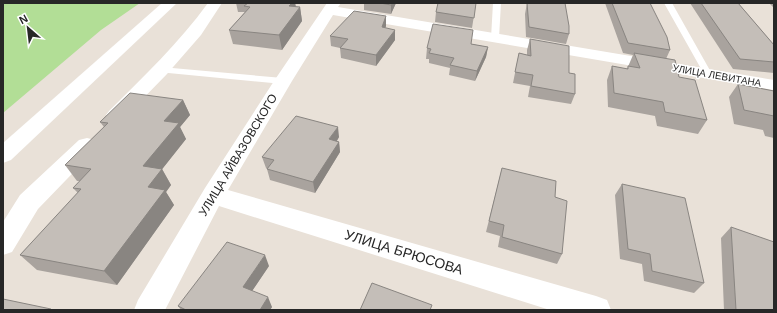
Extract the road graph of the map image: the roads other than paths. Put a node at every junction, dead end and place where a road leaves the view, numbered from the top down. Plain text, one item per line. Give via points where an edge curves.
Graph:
1 (170, 3) edge
2 (215, 3) edge
3 (497, 3) edge
4 (668, 3) edge
5 (332, 6) edge
6 (495, 38) junction
7 (161, 70) junction
8 (708, 74) junction
9 (283, 81) junction
10 (774, 85) edge
11 (3, 154) edge
12 (213, 195) junction
13 (3, 244) edge
14 (149, 310) edge
15 (596, 310) edge

1 - 11 street
2 - 7 street via 195,32
3 - 6 lane
4 - 8 lane
5 - 6 street, УЛИЦА ЛЕВИТАНА
5 - 9 street, УЛИЦА АЙВАЗОВСКОГО
6 - 8 street, УЛИЦА ЛЕВИТАНА
7 - 9 lane
7 - 13 street via 29,202
8 - 10 street, УЛИЦА ЛЕВИТАНА
9 - 12 street, УЛИЦА АЙВАЗОВСКОГО
12 - 14 street, УЛИЦА АЙВАЗОВСКОГО
12 - 15 street, УЛИЦА БРЮСОВА

